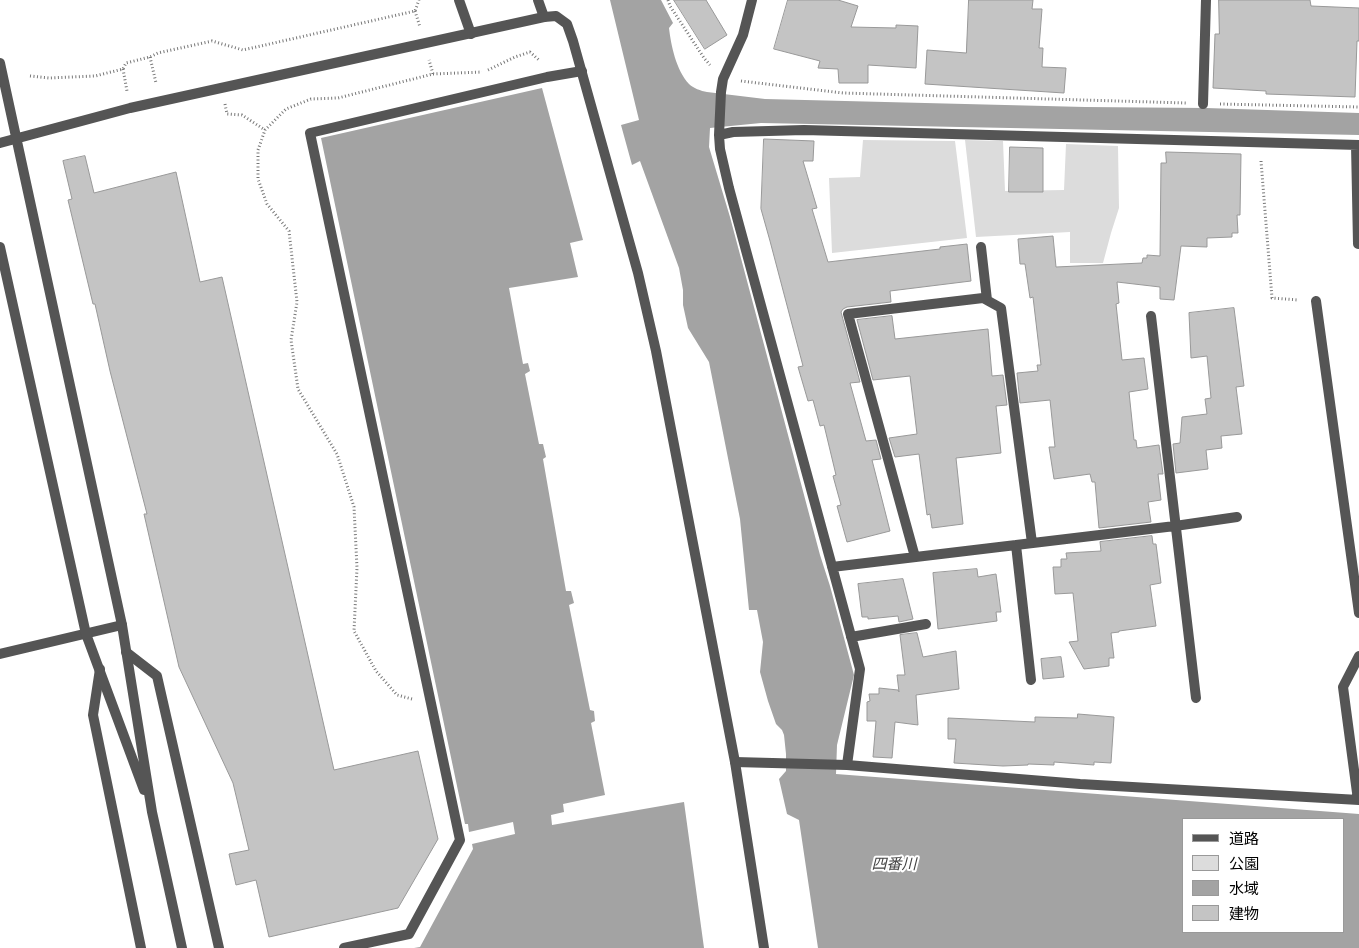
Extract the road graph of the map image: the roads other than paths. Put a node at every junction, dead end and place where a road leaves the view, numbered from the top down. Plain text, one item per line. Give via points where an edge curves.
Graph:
1 (459, 0) edge
2 (538, 0) edge
3 (752, 0) edge
4 (1206, 0) edge
5 (544, 17) junction
6 (472, 34) junction
7 (0, 63) edge
8 (582, 70) junction
9 (1203, 104) road end
10 (719, 132) junction
11 (17, 139) junction
12 (0, 143) edge
13 (1357, 145) edge
14 (1358, 244) edge
15 (0, 247) edge
16 (981, 247) dead end
17 (987, 300) junction
18 (1316, 301) road end
19 (1150, 316) dead end
20 (1236, 517) dead end
21 (1175, 526) junction
22 (1032, 543) junction
23 (1016, 545) junction
24 (916, 557) junction
25 (832, 567) junction
26 (1359, 613) edge
27 (926, 624) dead end
28 (122, 625) junction
29 (86, 634) junction
30 (851, 637) junction
31 (126, 652) junction
32 (0, 654) edge
33 (1359, 656) edge
34 (100, 669) junction
35 (1031, 680) dead end
36 (1196, 698) dead end
37 (736, 762) junction
38 (843, 765) junction
39 (1359, 800) edge
40 (152, 812) junction
41 (142, 948) edge
42 (182, 948) edge
43 (219, 948) edge
44 (344, 948) edge
45 (764, 948) edge

1 - 6 street
2 - 5 street
3 - 10 street via 743,35 723,78
4 - 9 street
5 - 6 street
5 - 8 street via 556,16 567,24
6 - 11 street via 130,108
7 - 11 street
8 - 37 street via 656,351
8 - 44 street via 310,133 460,840 408,934
10 - 13 street via 804,130
10 - 25 street via 729,188
11 - 12 street
11 - 28 street
13 - 14 street
15 - 29 street
16 - 17 street
17 - 22 street via 1001,308
17 - 24 street via 848,314
18 - 26 street
19 - 21 street
20 - 21 street
21 - 22 street
21 - 36 street
22 - 23 street
23 - 24 street
23 - 35 street
24 - 25 street
25 - 30 street
27 - 30 street
28 - 29 street
28 - 31 street
29 - 32 street
29 - 34 street
30 - 38 street via 860,668
31 - 40 street
31 - 43 street via 157,676
33 - 39 street via 1343,687
34 - 40 street
34 - 41 street via 93,714
37 - 38 street
37 - 45 street
38 - 39 street via 1080,784
40 - 42 street

